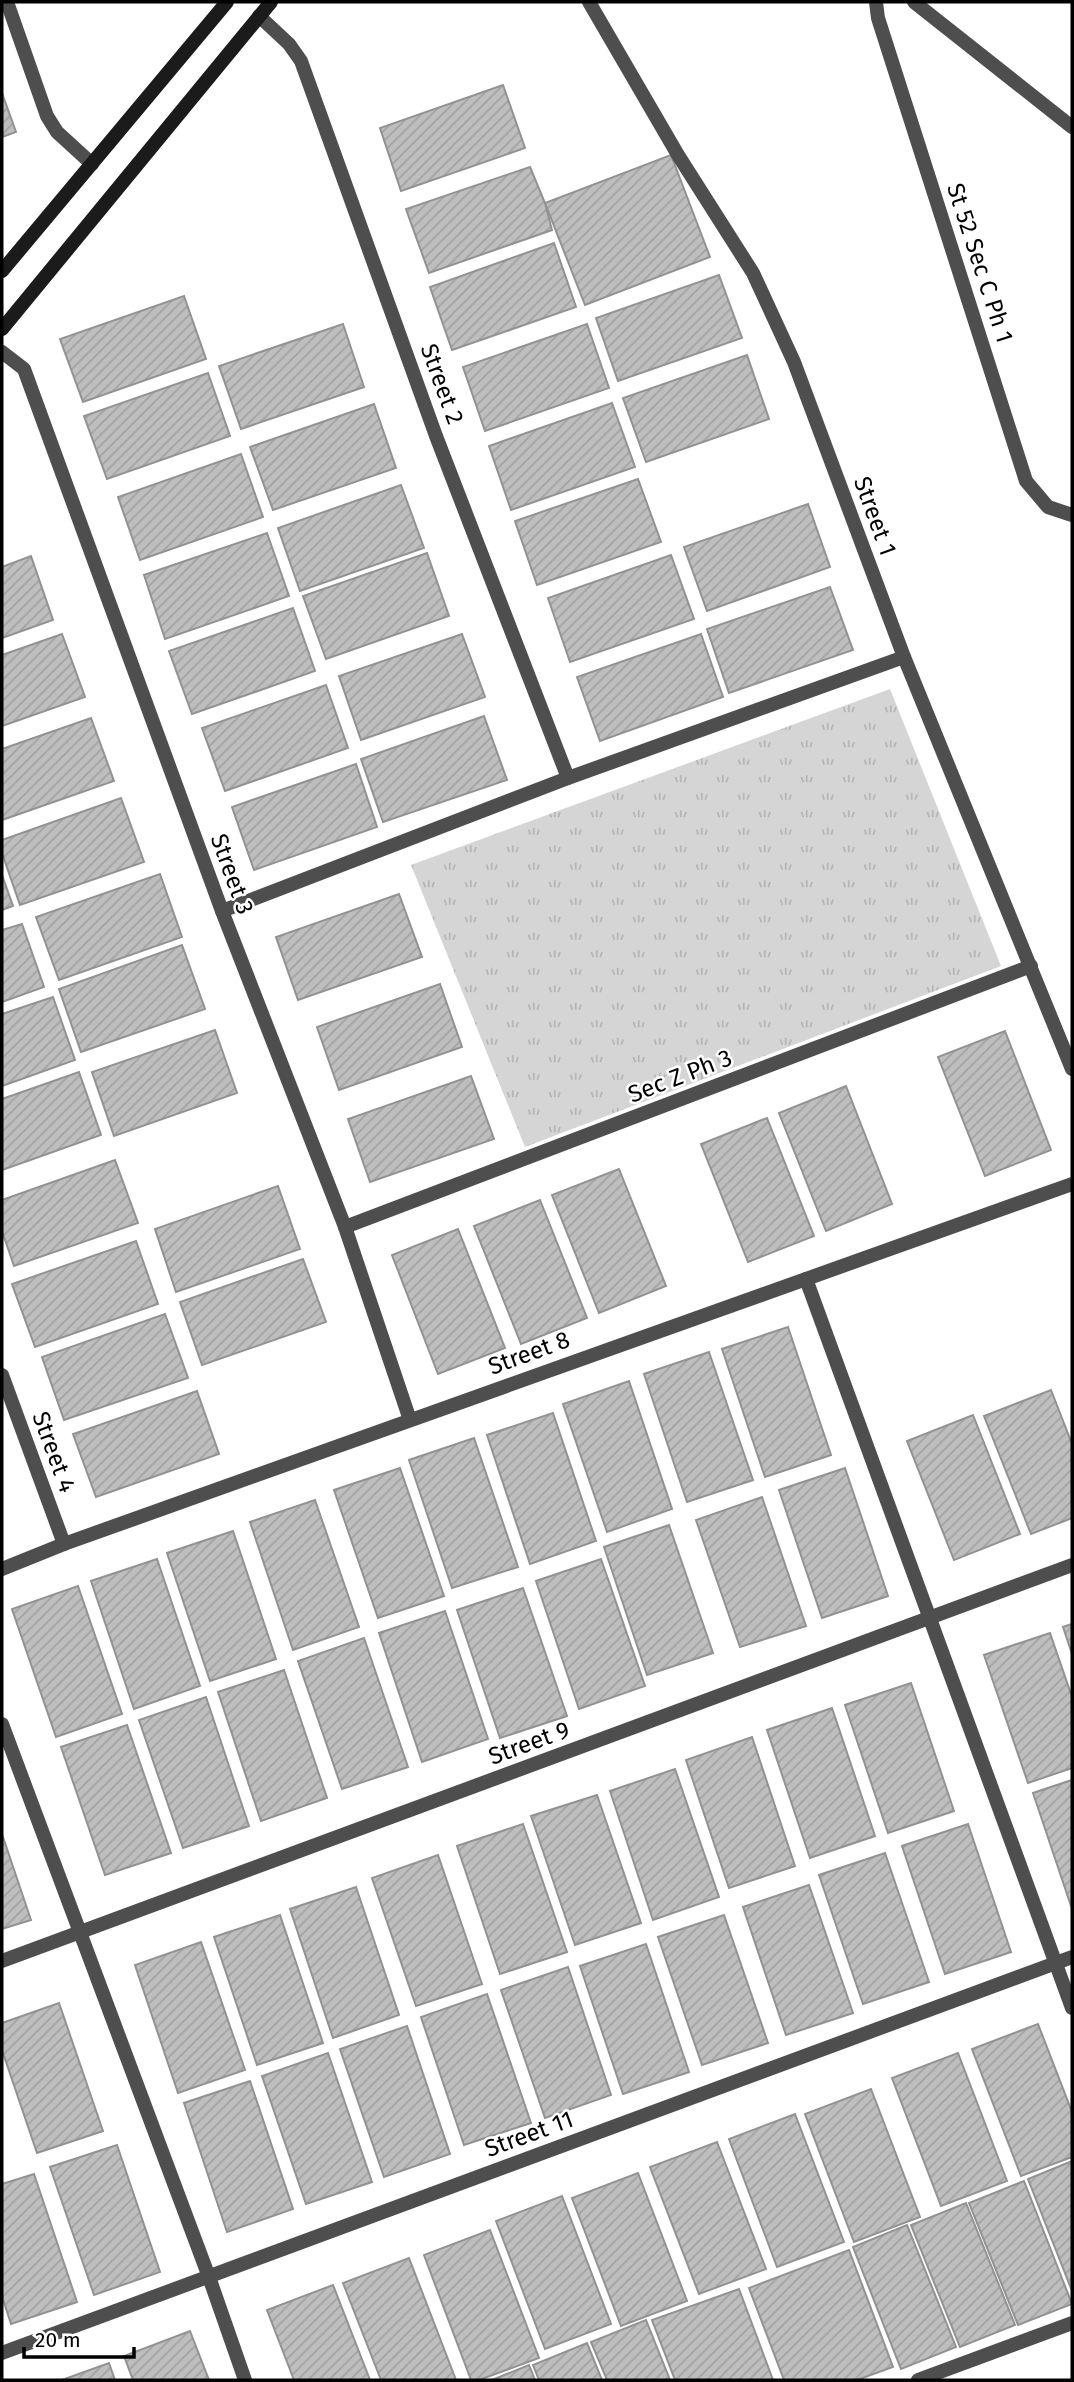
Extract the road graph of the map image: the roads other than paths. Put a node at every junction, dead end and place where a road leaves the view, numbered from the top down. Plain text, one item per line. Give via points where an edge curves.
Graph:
1 (6, 2) edge
2 (227, 2) edge
3 (271, 2) edge
4 (589, 2) edge
5 (876, 2) edge
6 (914, 2) edge
7 (259, 16) junction
8 (1072, 127) edge
9 (92, 164) junction
10 (2, 271) edge
11 (2, 329) edge
12 (2, 352) edge
13 (1072, 515) edge
14 (904, 657) junction
15 (568, 778) junction
16 (222, 911) junction
17 (1031, 966) junction
18 (1072, 1069) edge
19 (1072, 1184) edge
20 (345, 1227) junction
21 (806, 1279) junction
22 (2, 1375) edge
23 (410, 1420) junction
24 (64, 1544) junction
25 (1072, 1565) edge
26 (2, 1569) edge
27 (929, 1619) junction
28 (2, 1724) edge
29 (79, 1933) junction
30 (1072, 1957) edge
31 (2, 1962) edge
32 (1056, 1963) junction
33 (1072, 2008) edge
34 (209, 2277) junction
35 (1072, 2323) edge
36 (2, 2353) edge
37 (245, 2380) edge
38 (918, 2380) edge

1 - 9 street via 47,116 57,132
2 - 9 main road
3 - 7 main road
4 - 14 street, Street 1 via 753,273 794,362
5 - 13 street, St 52 Sec C Ph 1 via 1026,481 1048,507
6 - 8 street
7 - 11 main road
7 - 15 street, Street 2 via 301,61 436,436
9 - 10 main road
12 - 16 street, Street 3 via 24,369
14 - 15 street
14 - 17 street, Street 1
15 - 16 street
16 - 20 street, Street 3
17 - 18 street, Street 1
17 - 20 street, Sec Z Ph 3
19 - 21 street, Street 8
20 - 23 street, Street 3
21 - 23 street, Street 8
21 - 27 street
22 - 24 street, Street 4
23 - 24 street, Street 8
24 - 26 street, Street 8
25 - 27 street, Street 9
27 - 29 street, Street 9
27 - 32 street
28 - 29 street
29 - 31 street, Street 9
29 - 34 street
30 - 32 street, Street 11
32 - 33 street
32 - 34 street, Street 11
34 - 36 street, Street 11
34 - 37 street
35 - 38 street

